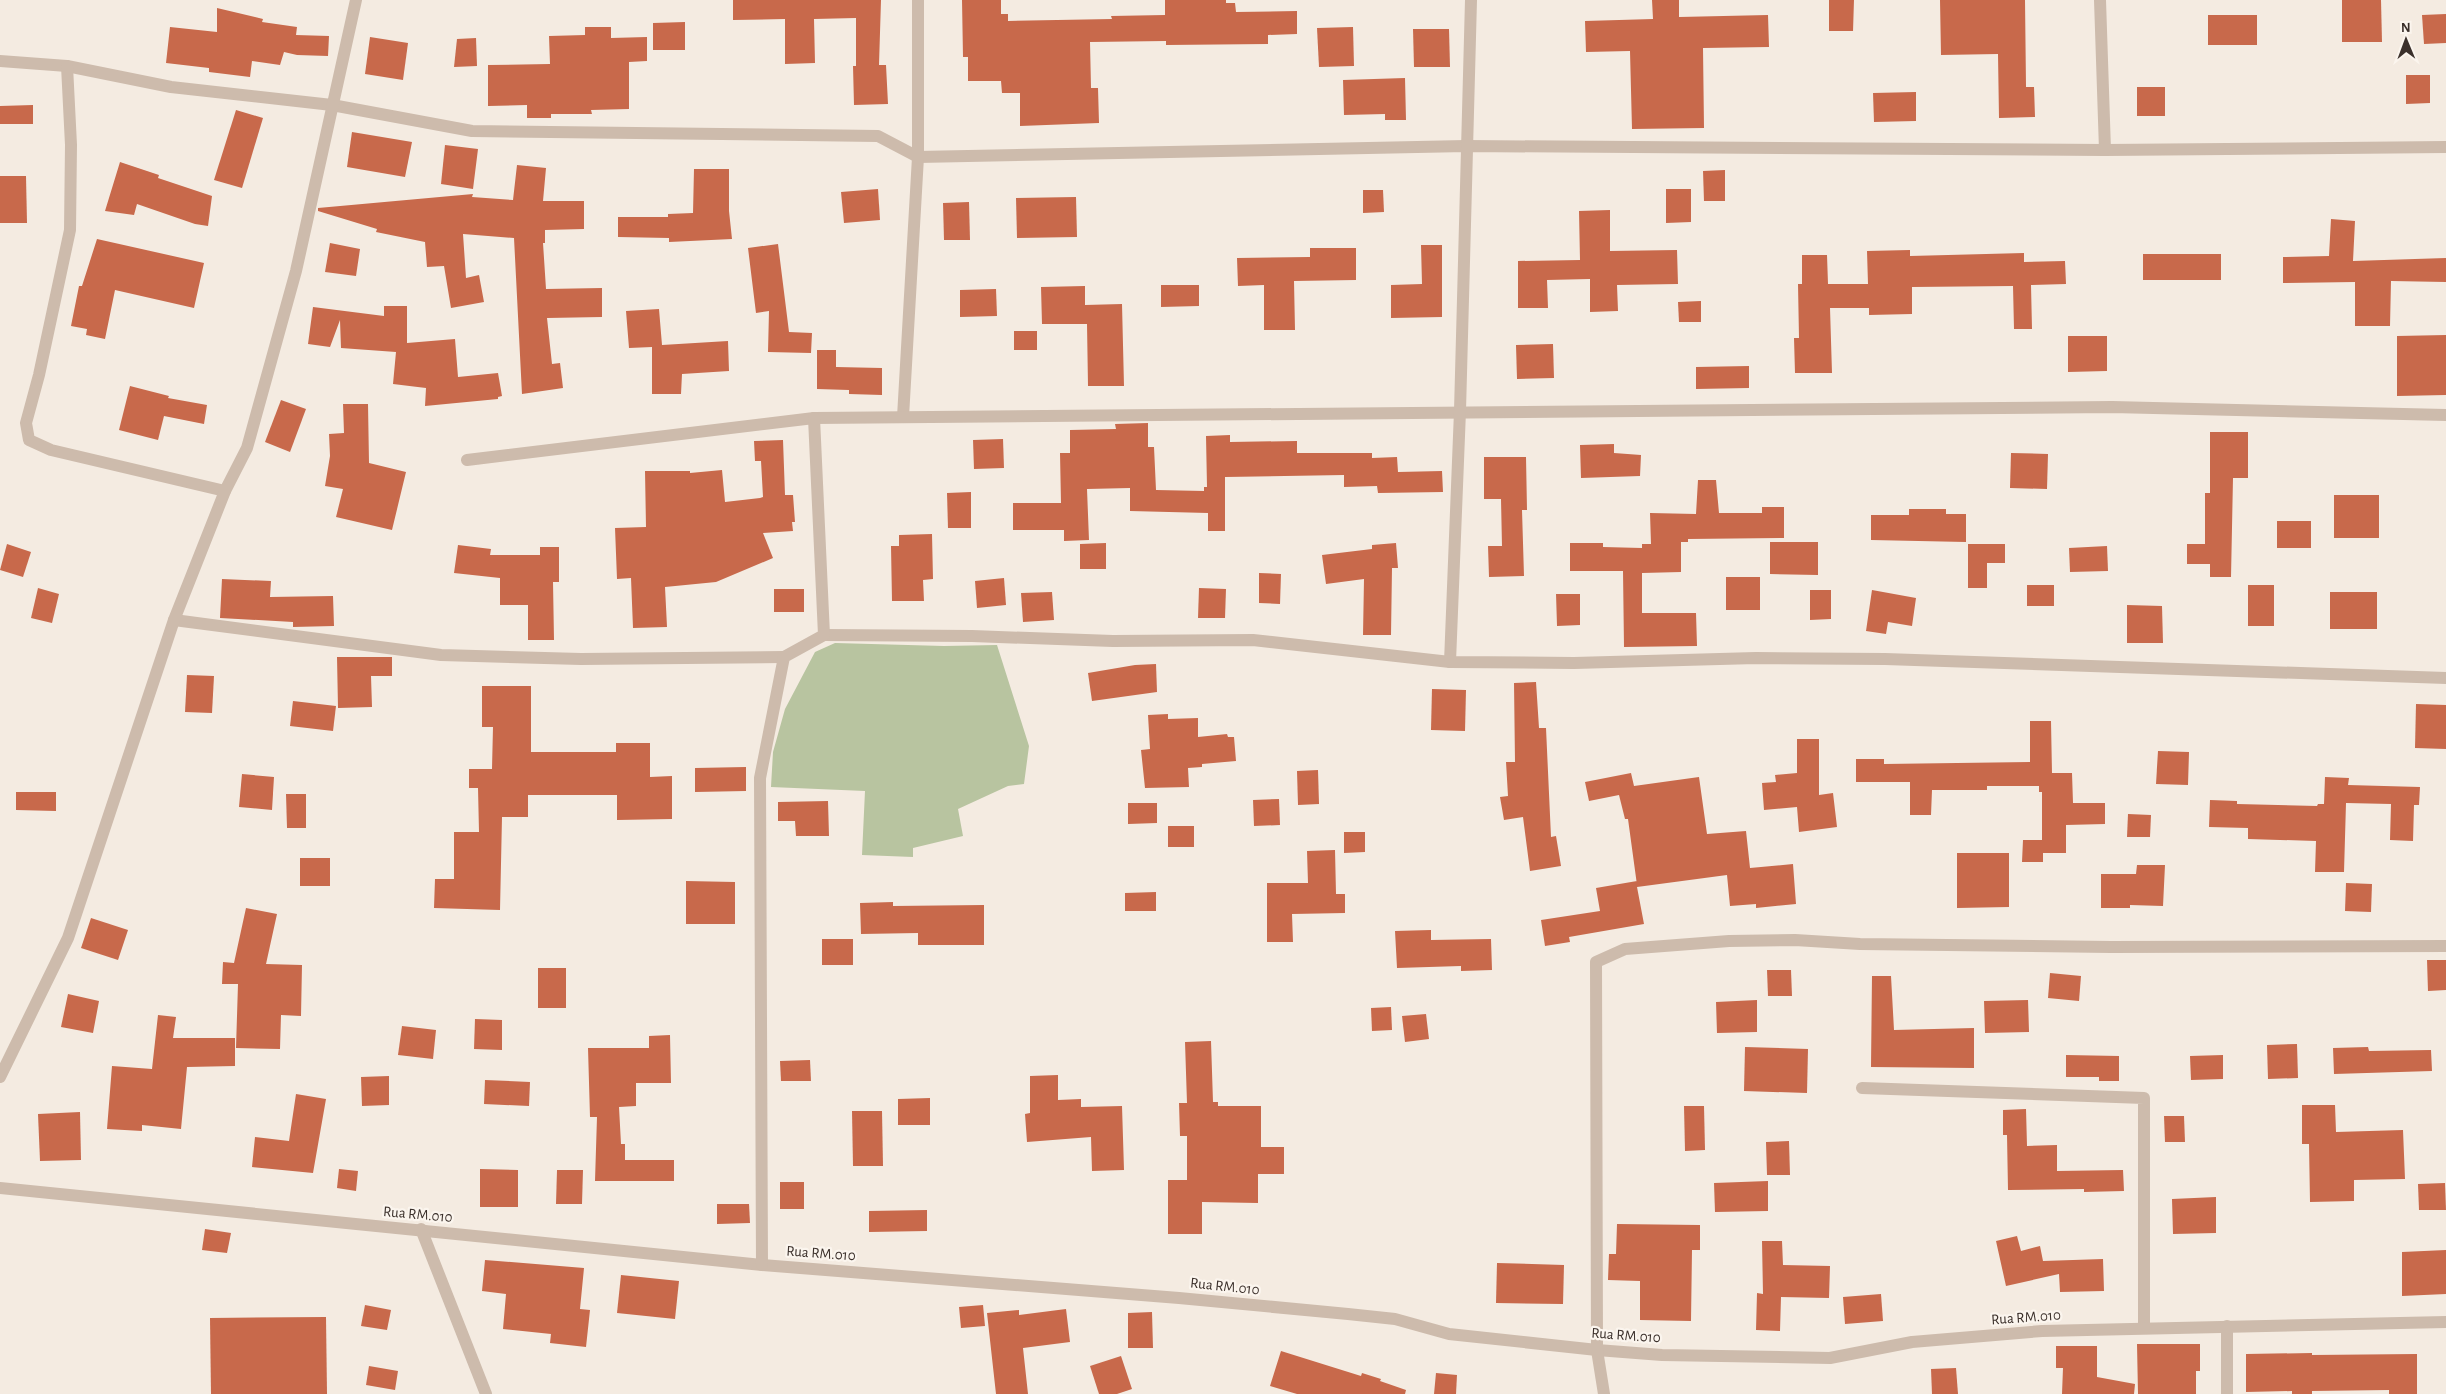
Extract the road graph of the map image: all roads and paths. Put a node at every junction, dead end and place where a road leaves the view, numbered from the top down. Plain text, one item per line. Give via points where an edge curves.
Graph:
1 (356, 0) edge
2 (918, 0) edge
3 (1471, 0) edge
4 (2100, 0) edge
5 (0, 61) edge
6 (67, 66) junction
7 (332, 105) junction
8 (1466, 146) junction
9 (2446, 147) edge
10 (2105, 150) junction
11 (918, 157) junction
12 (1460, 411) junction
13 (2446, 415) edge
14 (903, 416) junction
15 (814, 418) junction
16 (467, 460) dead end
17 (225, 491) junction
18 (174, 620) junction
19 (824, 635) junction
20 (784, 657) junction
21 (1450, 662) junction
22 (2446, 678) edge
23 (2446, 946) edge
24 (0, 1077) edge
25 (1862, 1088) dead end
26 (0, 1188) edge
27 (421, 1230) junction
28 (762, 1265) junction
29 (2446, 1322) edge
30 (2228, 1326) junction
31 (2144, 1328) junction
32 (1597, 1350) junction
33 (486, 1394) edge
34 (1604, 1394) edge
35 (2227, 1394) edge

1 - 7 street
2 - 11 street
3 - 8 street
4 - 10 street
5 - 6 street
6 - 7 street via 171,87
6 - 17 street via 71,145 70,230 26,423 29,440 51,450
7 - 11 street via 472,131 878,136
7 - 17 street via 291,290 247,448
8 - 10 street
8 - 11 street
8 - 12 street
9 - 10 street
11 - 14 street
12 - 13 street via 2112,407
12 - 14 street
12 - 21 street
14 - 15 street
15 - 16 street
15 - 19 street
17 - 18 street
18 - 20 street via 441,656 581,659
18 - 24 street via 68,938
19 - 20 street
19 - 21 street via 1113,641 1254,640
20 - 28 street via 760,778
21 - 22 street via 1885,659
23 - 32 street via 2092,947 1729,941 1624,949 1596,962
25 - 31 street via 2144,1098
26 - 27 street, Rua RM.010
27 - 28 street, Rua RM.010
27 - 33 street
28 - 32 street, Rua RM.010 via 1348,1314 1395,1319 1449,1334
29 - 30 street, Rua RM.010
30 - 31 street, Rua RM.010
30 - 35 street
31 - 32 street, Rua RM.010 via 2042,1331 1912,1342 1830,1358 1662,1355
32 - 34 street

